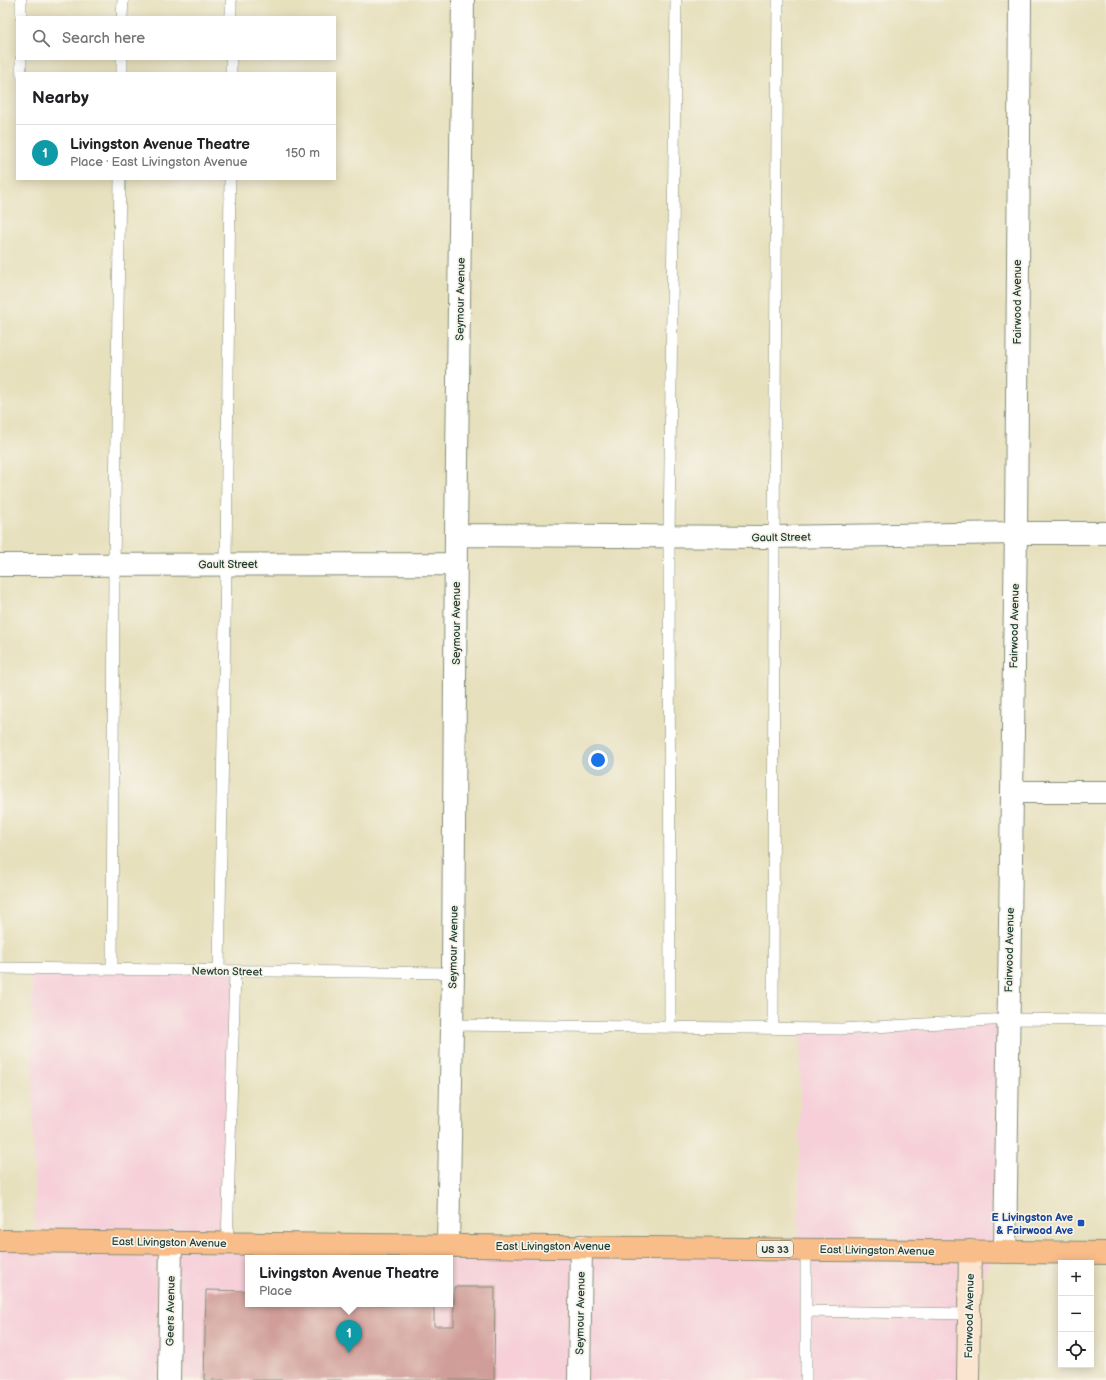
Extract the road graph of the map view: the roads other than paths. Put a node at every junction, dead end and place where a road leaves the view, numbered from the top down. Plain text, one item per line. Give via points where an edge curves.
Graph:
1 (21, 0) edge
2 (123, 0) edge
3 (231, 0) edge
4 (464, 0) edge
5 (676, 0) edge
6 (778, 0) edge
7 (1020, 0) edge
8 (21, 16) edge
9 (122, 16) edge
10 (231, 16) edge
11 (21, 60) edge
12 (122, 60) edge
13 (231, 60) edge
14 (21, 72) edge
15 (122, 72) edge
16 (231, 72) edge
17 (120, 180) edge
18 (230, 180) edge
19 (1016, 533) junction
20 (1106, 533) edge
21 (456, 535) junction
22 (669, 537) junction
23 (774, 537) junction
24 (226, 564) junction
25 (456, 564) junction
26 (0, 565) edge
27 (114, 565) junction
28 (1012, 792) junction
29 (1106, 792) edge
30 (0, 968) edge
31 (112, 969) junction
32 (219, 970) junction
33 (236, 971) junction
34 (453, 973) junction
35 (1008, 1019) junction
36 (1106, 1020) edge
37 (452, 1025) junction
38 (670, 1027) junction
39 (773, 1029) junction
40 (0, 1241) edge
41 (171, 1242) junction
42 (227, 1243) junction
43 (448, 1245) junction
44 (581, 1246) junction
45 (806, 1249) junction
46 (970, 1251) junction
47 (1005, 1252) junction
48 (1106, 1253) edge
49 (806, 1311) junction
50 (968, 1314) junction
51 (169, 1380) edge
52 (579, 1380) edge
53 (806, 1380) edge
54 (968, 1380) edge

1 - 8 lane
2 - 9 lane
3 - 10 lane
4 - 21 street, Seymour Avenue
5 - 22 lane
6 - 23 lane
7 - 19 street, Fairwood Avenue
11 - 14 lane
12 - 15 lane
13 - 16 lane
17 - 27 lane
18 - 24 lane
19 - 20 street, Gault Street
19 - 23 street, Gault Street
19 - 28 street, Fairwood Avenue
21 - 22 street, Gault Street
21 - 25 street, Seymour Avenue
22 - 23 street, Gault Street
22 - 38 lane
23 - 39 lane
24 - 25 street, Gault Street
24 - 27 street, Gault Street
24 - 32 lane
25 - 34 street, Seymour Avenue
26 - 27 street, Gault Street
27 - 31 lane
28 - 29 street
28 - 35 street, Fairwood Avenue
30 - 31 lane, Newton Street
31 - 32 lane, Newton Street
32 - 33 lane, Newton Street
33 - 34 lane, Newton Street
33 - 42 lane
34 - 37 street, Seymour Avenue
35 - 36 lane
35 - 39 lane via 841,1029
35 - 47 street, Fairwood Avenue
37 - 38 lane
37 - 43 street, Seymour Avenue
38 - 39 lane
40 - 41 main road, East Livingston Avenue / US 33
41 - 42 main road, East Livingston Avenue / US 33
41 - 51 street, Geers Avenue
42 - 43 main road, East Livingston Avenue / US 33
43 - 44 main road, East Livingston Avenue / US 33
44 - 45 main road, East Livingston Avenue / US 33
44 - 52 street, Seymour Avenue
45 - 46 main road, East Livingston Avenue / US 33
45 - 49 lane
46 - 47 main road, East Livingston Avenue / US 33
46 - 50 street, Fairwood Avenue
47 - 48 main road, East Livingston Avenue / US 33
49 - 50 lane
49 - 53 lane
50 - 54 street, Fairwood Avenue

